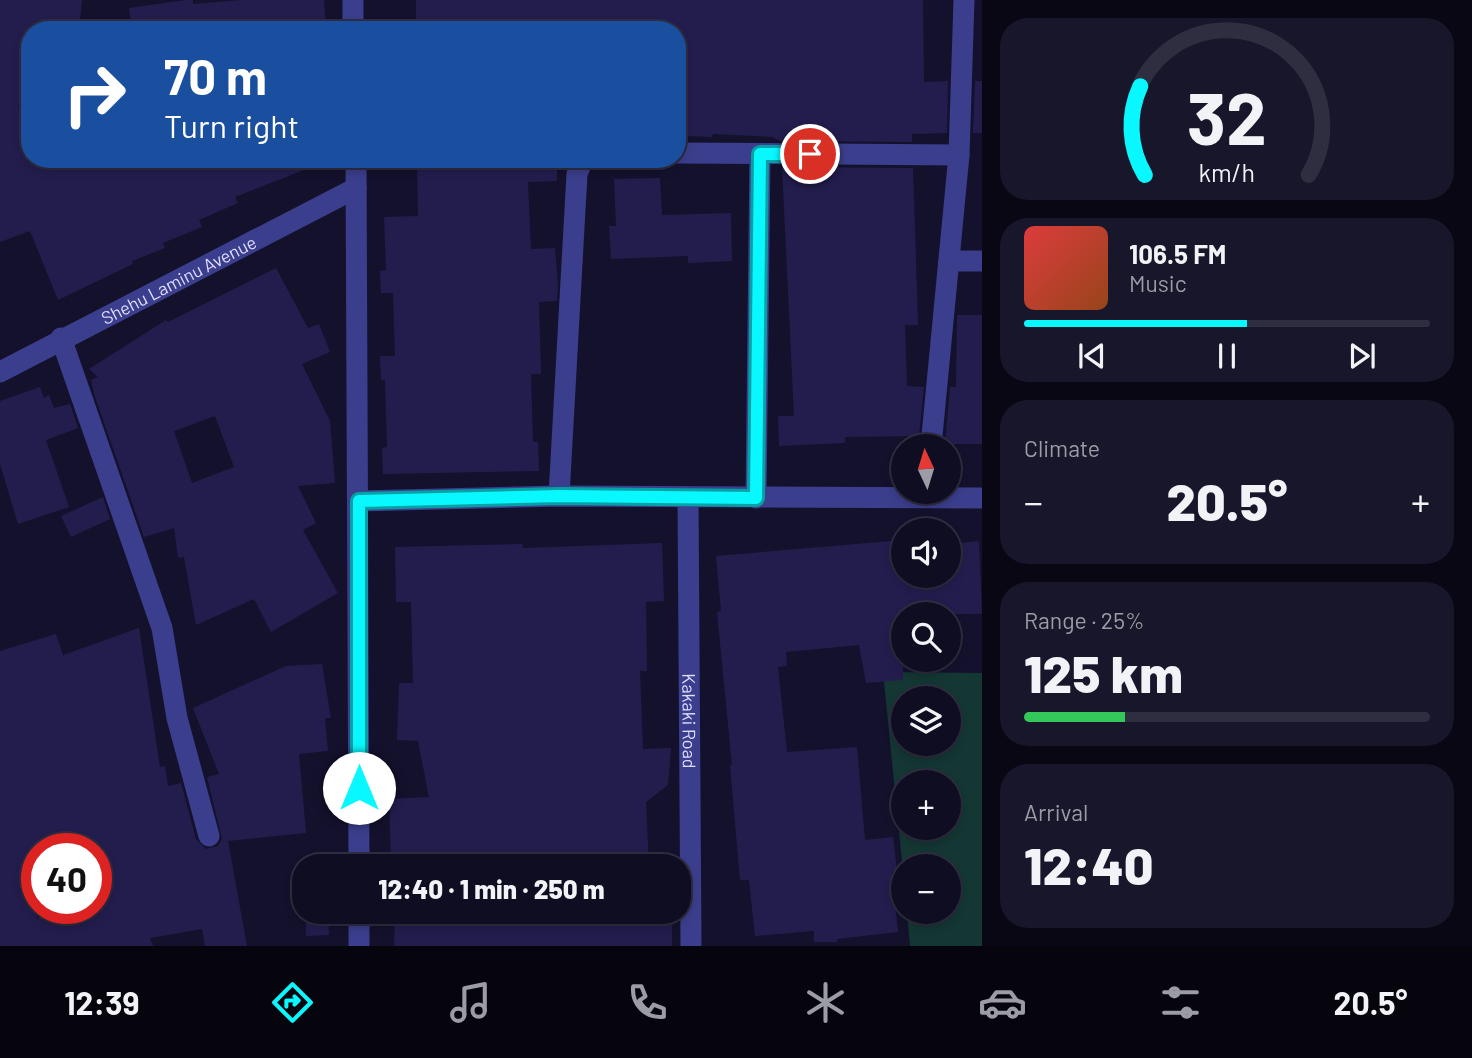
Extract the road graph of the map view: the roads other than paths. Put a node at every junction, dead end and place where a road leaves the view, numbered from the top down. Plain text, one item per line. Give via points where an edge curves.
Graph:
1 (353, 0) edge
2 (964, 0) edge
3 (354, 21) edge
4 (686, 153) edge
5 (760, 154) junction
6 (960, 155) junction
7 (356, 168) edge
8 (579, 168) edge
9 (356, 188) junction
10 (950, 261) junction
11 (982, 261) edge
12 (61, 338) junction
13 (0, 372) edge
14 (933, 434) edge
15 (559, 496) junction
16 (891, 496) edge
17 (961, 497) edge
18 (688, 498) junction
19 (756, 498) junction
20 (982, 498) edge
21 (359, 501) junction
22 (209, 836) dead end
23 (359, 854) edge
24 (359, 924) edge
25 (359, 946) edge
26 (691, 946) edge

1 - 3 street
2 - 6 street
4 - 5 street
5 - 6 street
5 - 19 street
6 - 10 street
7 - 9 street
8 - 15 street
9 - 12 street, Shehu Laminu Avenue
9 - 21 street
10 - 11 street
10 - 14 street
12 - 13 street, Shehu Laminu Avenue
12 - 22 street via 162,628 177,718
15 - 18 street
15 - 21 street
16 - 19 street
17 - 20 street
18 - 19 street
18 - 26 street, Kakaki Road
21 - 23 street
24 - 25 street

